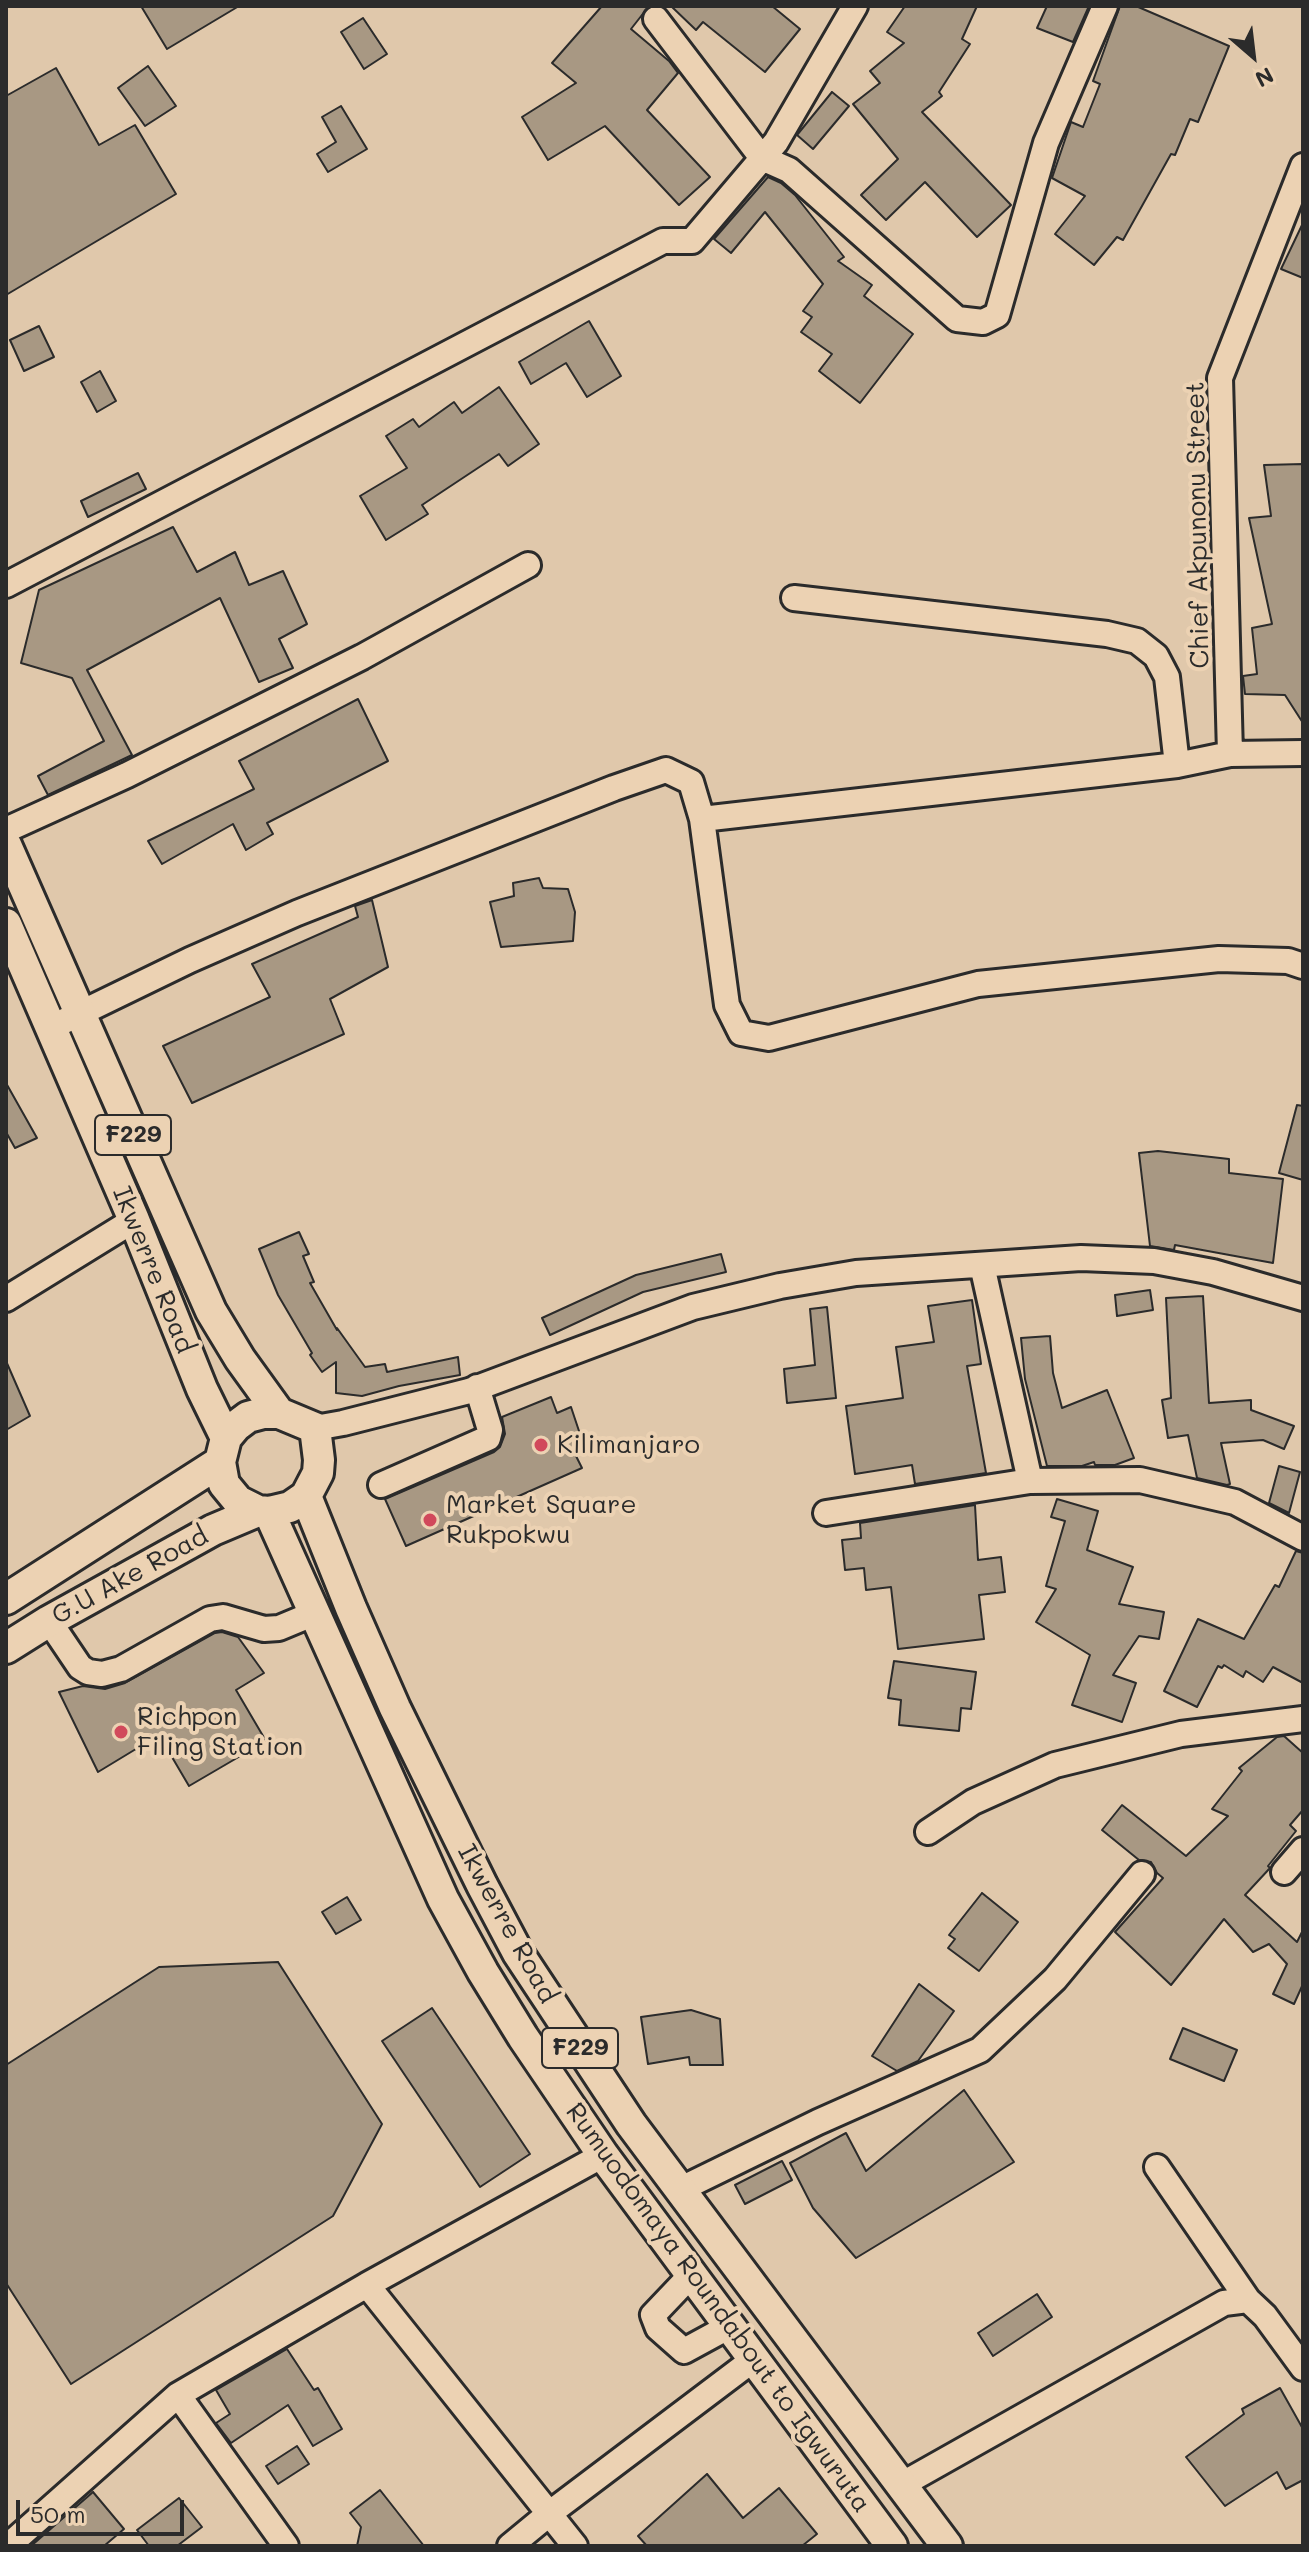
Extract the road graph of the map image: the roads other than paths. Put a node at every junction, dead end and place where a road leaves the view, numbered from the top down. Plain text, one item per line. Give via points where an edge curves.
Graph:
1 (855, 6) edge
2 (1105, 6) edge
3 (656, 19) dead end
4 (762, 158) junction
5 (1303, 166) edge
6 (528, 565) dead end
7 (6, 585) edge
8 (794, 598) dead end
9 (1303, 753) edge
10 (1230, 754) junction
11 (1177, 765) junction
12 (702, 819) junction
13 (6, 830) edge
14 (6, 845) edge
15 (6, 924) edge
16 (1303, 966) edge
17 (78, 1013) junction
18 (50, 1028) junction
19 (134, 1220) junction
20 (982, 1265) junction
21 (1303, 1298) edge
22 (6, 1299) edge
23 (477, 1387) junction
24 (279, 1413) junction
25 (315, 1428) junction
26 (223, 1450) junction
27 (1030, 1481) junction
28 (381, 1485) dead end
29 (306, 1496) junction
30 (264, 1511) junction
31 (826, 1513) dead end
32 (1303, 1538) edge
33 (6, 1599) edge
34 (315, 1613) junction
35 (49, 1621) junction
36 (6, 1648) edge
37 (1303, 1719) edge
38 (928, 1832) dead end
39 (1303, 1850) edge
40 (1284, 1872) dead end
41 (1142, 1874) dead end
42 (603, 2155) junction
43 (1157, 2167) dead end
44 (679, 2190) junction
45 (691, 2275) junction
46 (367, 2285) junction
47 (1248, 2300) junction
48 (730, 2326) junction
49 (754, 2359) junction
50 (1303, 2368) edge
51 (178, 2395) junction
52 (901, 2485) junction
53 (550, 2513) junction
54 (8, 2546) edge
55 (286, 2546) edge
56 (510, 2546) edge
57 (575, 2546) edge
58 (892, 2546) edge
59 (947, 2546) edge

1 - 4 street
2 - 4 street via 1046,143 997,315 983,322 957,319 789,170
3 - 4 street
4 - 7 street via 692,241 663,241
5 - 10 street, Chief Akpunonu Street via 1220,378
6 - 13 street via 337,670
8 - 11 street via 1137,641 1156,656 1167,677
9 - 10 street
10 - 11 street
11 - 12 street
12 - 16 street via 727,1005 741,1033 769,1038 978,984 1219,959
12 - 17 street via 691,782 666,770 297,913
14 - 17 main road, F229
15 - 18 main road, Ikwerre Road / F229
17 - 18 street
17 - 24 main road, F229 via 211,1311
18 - 19 main road, Ikwerre Road / F229
19 - 22 street
19 - 26 main road, Ikwerre Road / F229
20 - 21 street via 1081,1258 1154,1261
20 - 23 street via 856,1273 693,1307
20 - 27 street
23 - 25 street
23 - 28 street via 488,1438
24 - 25 main road
24 - 26 main road via 248,1417 236,1426
25 - 29 main road via 318,1473
26 - 30 main road, F229 via 224,1484 230,1493
26 - 33 main road
27 - 31 street
27 - 32 street via 1140,1480 1235,1502
29 - 30 main road via 290,1507
29 - 44 main road, Ikwerre Road / F229 via 395,1708 518,1953
30 - 34 main road, Rumuodomaya Roundabout to Igwuruta / F229
30 - 35 main road, G.U Ake Road via 201,1536
34 - 35 street via 264,1629 223,1617 210,1619 121,1669 102,1674 80,1667
34 - 42 main road, Rumuodomaya Roundabout to Igwuruta / F229 via 443,1899 523,2037
35 - 36 main road, G.U Ake Road
37 - 38 street via 1181,1734 1055,1765 973,1802
39 - 40 street
41 - 44 street via 1055,1979 980,2050
42 - 45 main road, Rumuodomaya Roundabout to Igwuruta / F229
42 - 46 street
43 - 47 street
44 - 52 main road, Ikwerre Road / F229
45 - 48 main road, Rumuodomaya Roundabout to Igwuruta / F229
45 - 48 street via 653,2315 658,2328 684,2351
46 - 51 street
46 - 53 street
47 - 50 street
47 - 52 street via 1224,2303
48 - 49 main road, Rumuodomaya Roundabout to Igwuruta / F229
49 - 53 street
49 - 58 main road, Rumuodomaya Roundabout to Igwuruta / F229
51 - 54 street
51 - 55 street
52 - 59 main road, Ikwerre Road / F229
53 - 56 street
53 - 57 street

